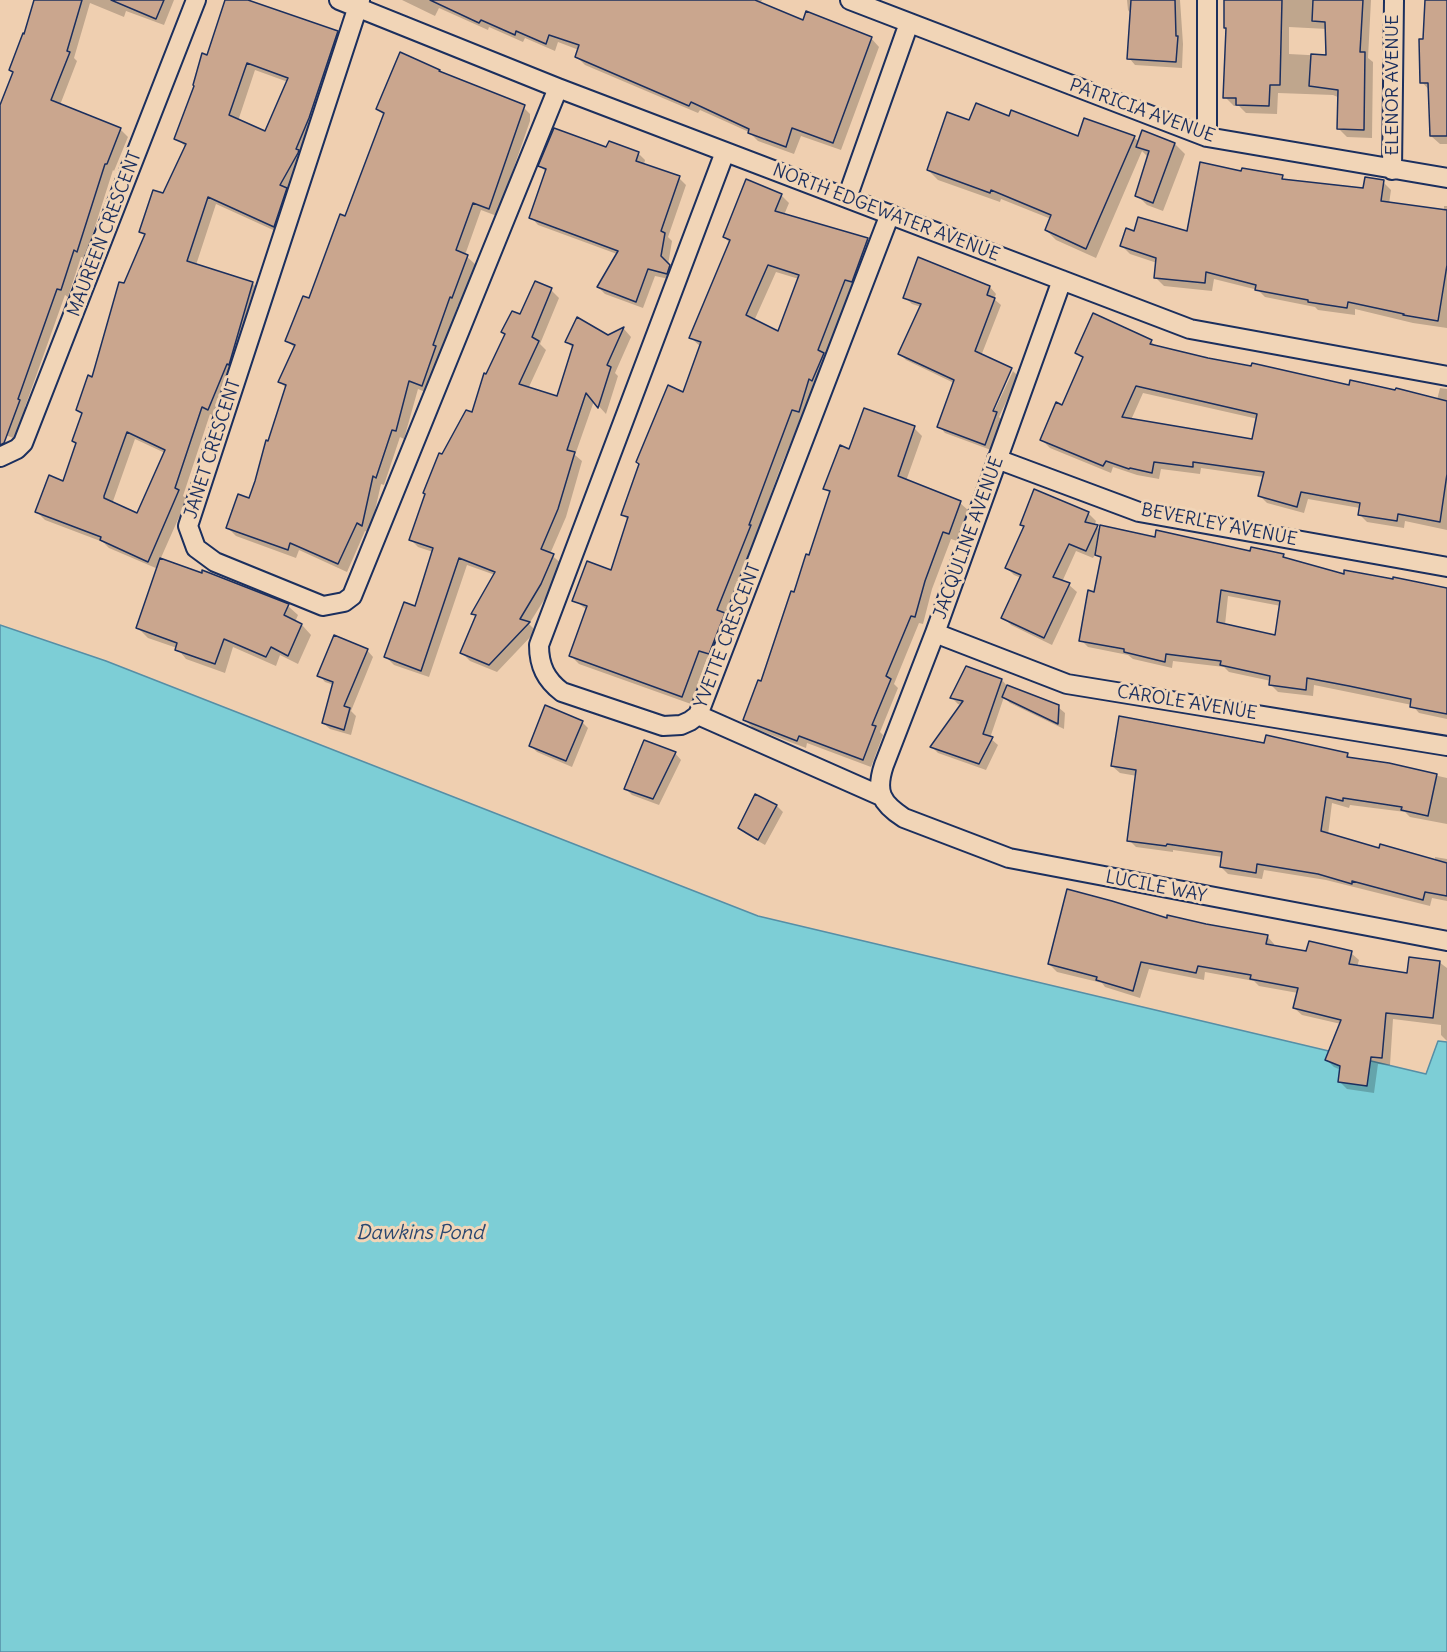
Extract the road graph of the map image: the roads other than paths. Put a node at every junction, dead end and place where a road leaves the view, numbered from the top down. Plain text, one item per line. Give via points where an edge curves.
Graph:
1 (196, 0) edge
2 (339, 0) edge
3 (850, 0) edge
4 (1207, 0) edge
5 (1394, 0) edge
6 (359, 3) edge
7 (909, 23) junction
8 (558, 88) junction
9 (1207, 137) junction
10 (725, 152) junction
11 (1392, 170) junction
12 (1447, 178) edge
13 (847, 198) junction
14 (890, 214) junction
15 (1062, 280) junction
16 (1447, 376) edge
17 (0, 457) edge
18 (997, 459) junction
19 (1447, 567) edge
20 (935, 633) junction
21 (698, 715) junction
22 (1447, 746) edge
23 (881, 795) junction
24 (1447, 941) edge

1 - 17 street, MAUREEN CRESCENT via 23,443
2 - 6 street, NORTH EDGEWATER AVENUE
3 - 7 street, PATRICIA AVENUE
4 - 9 street
5 - 11 street, ELENOR AVENUE
6 - 8 street, NORTH EDGEWATER AVENUE
6 - 8 street, JANET CRESCENT via 188,526 196,548 225,567 323,606 345,602 352,596
7 - 9 street, PATRICIA AVENUE
7 - 13 street
8 - 10 street, NORTH EDGEWATER AVENUE
9 - 11 street, PATRICIA AVENUE
10 - 13 street, NORTH EDGEWATER AVENUE
10 - 21 street, YVETTE CRESCENT via 539,645 543,670 550,683 562,692 663,726 681,725
11 - 12 street, PATRICIA AVENUE
13 - 14 street, NORTH EDGEWATER AVENUE
14 - 15 street, NORTH EDGEWATER AVENUE
14 - 21 street, YVETTE CRESCENT
15 - 16 street, NORTH EDGEWATER AVENUE via 1191,329
15 - 18 street, JACQULINE AVENUE
18 - 19 street, BEVERLEY AVENUE via 1139,512
18 - 20 street, JACQULINE AVENUE
20 - 22 street, CAROLE AVENUE via 1067,684
20 - 23 street, JACQULINE AVENUE via 884,765 879,780
21 - 23 street
23 - 24 street, LUCILE WAY via 890,809 904,818 1009,858

